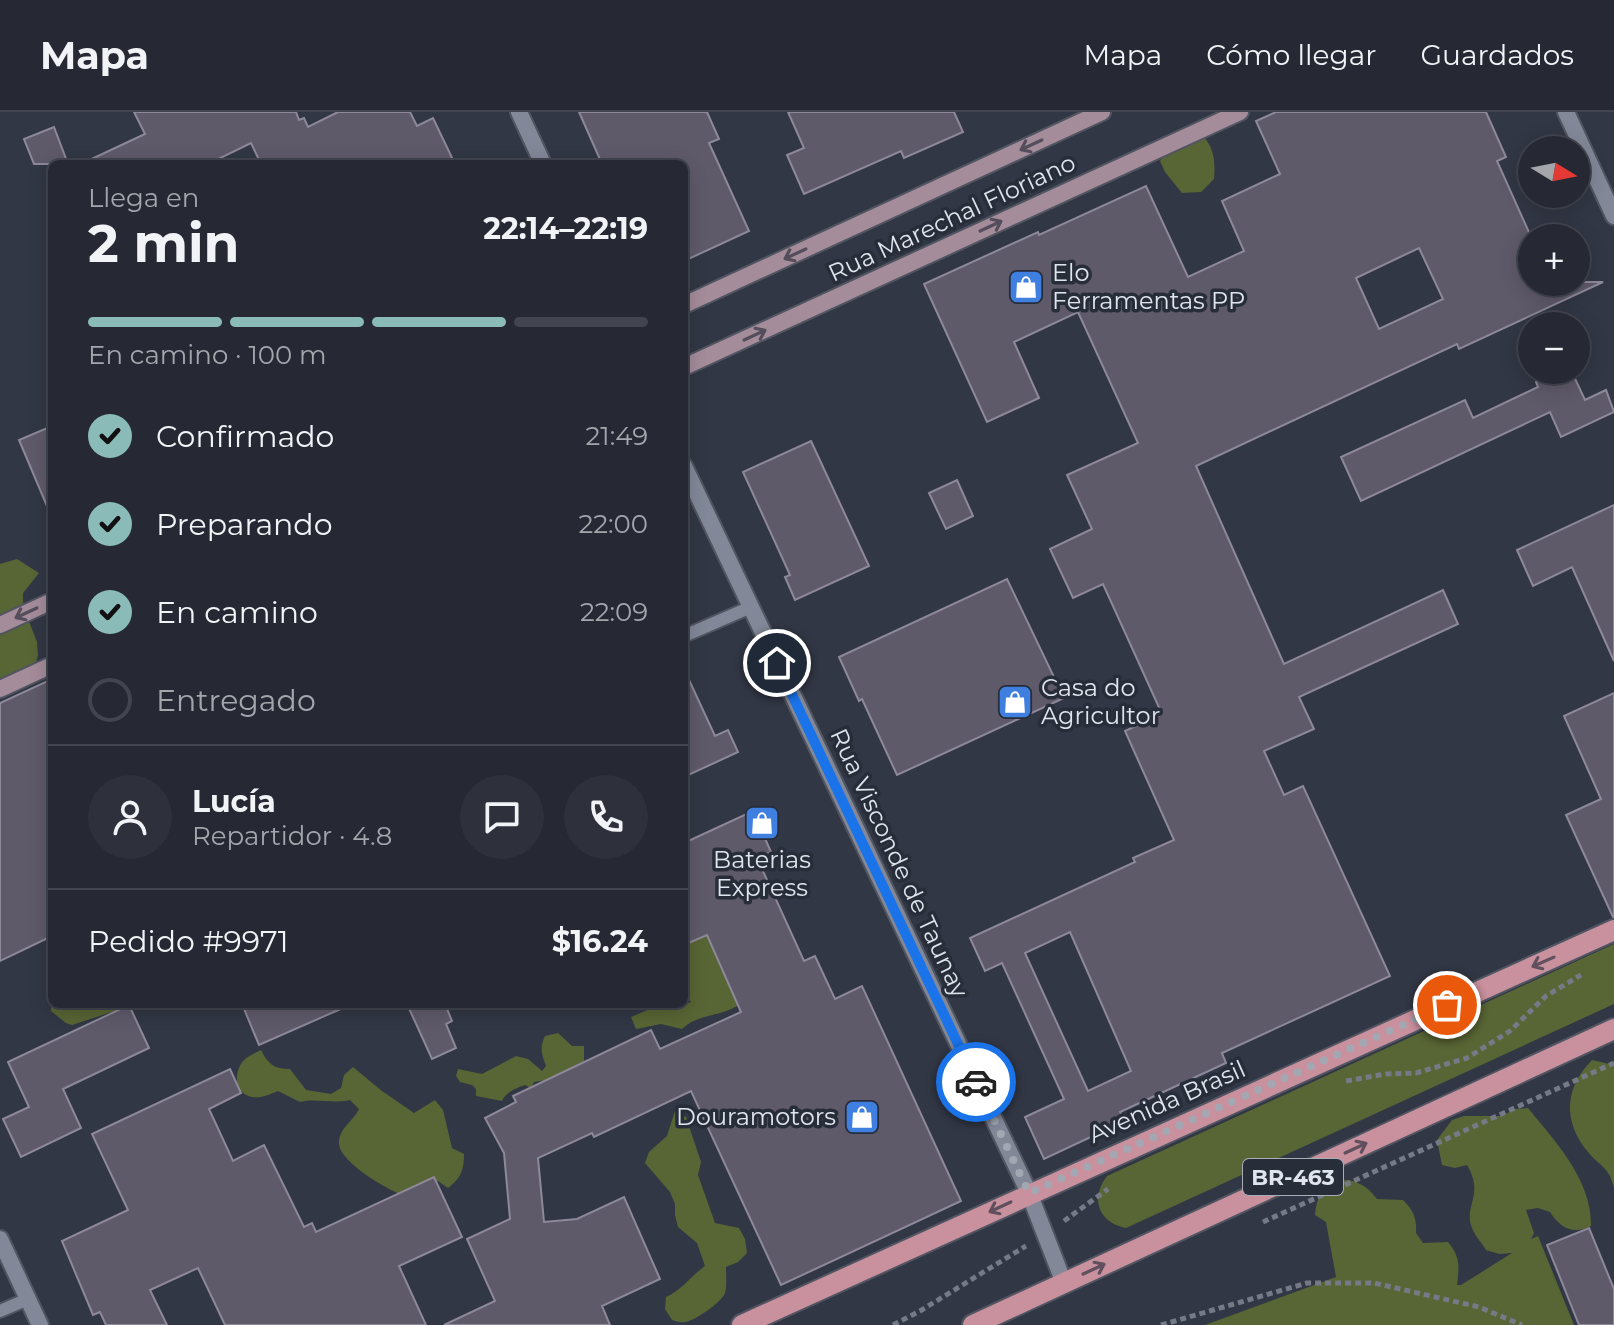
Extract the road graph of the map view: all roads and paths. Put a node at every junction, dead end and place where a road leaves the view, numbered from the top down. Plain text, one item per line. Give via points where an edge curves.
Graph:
1 (519, 112) edge
2 (1102, 112) edge
3 (1240, 112) edge
4 (1566, 112) edge
5 (541, 160) edge
6 (1614, 216) edge
7 (688, 303) edge
8 (688, 365) edge
9 (688, 474) edge
10 (48, 603) edge
11 (751, 607) junction
12 (0, 625) edge
13 (688, 634) edge
14 (48, 667) edge
15 (0, 689) edge
16 (1614, 930) edge
17 (1587, 971) dead end
18 (1614, 1029) edge
19 (1614, 1063) edge
20 (1336, 1085) dead end
21 (1119, 1181) dead end
22 (1029, 1193) junction
23 (1253, 1227) dead end
24 (1045, 1235) junction
25 (0, 1239) edge
26 (1064, 1283) junction
27 (28, 1299) junction
28 (0, 1311) edge
29 (40, 1325) edge
30 (742, 1325) edge
31 (893, 1325) edge
32 (973, 1325) edge
33 (1161, 1325) edge
34 (1522, 1325) edge

1 - 5 street
2 -> 7 main road, Rua Marechal Floriano
8 -> 3 main road, Rua Marechal Floriano
4 - 6 street
9 - 11 street, Rua Visconde de Taunay
10 -> 12 main road
11 - 13 lane
11 - 22 street, Rua Visconde de Taunay
14 - 15 main road
16 -> 22 main road, Avenida Brasil
17 - 20 path via 1467,1058 1416,1073
26 -> 18 main road, BR-463
19 - 23 path
21 - 24 path
22 - 24 street, Rua Visconde de Taunay
22 -> 30 main road, Avenida Brasil
24 - 26 street, Rua Visconde de Taunay
24 - 31 path
25 - 27 street
26 - 32 main road, BR-463
27 - 28 lane
27 - 29 street
33 - 34 path via 1307,1283 1374,1283 1479,1307

